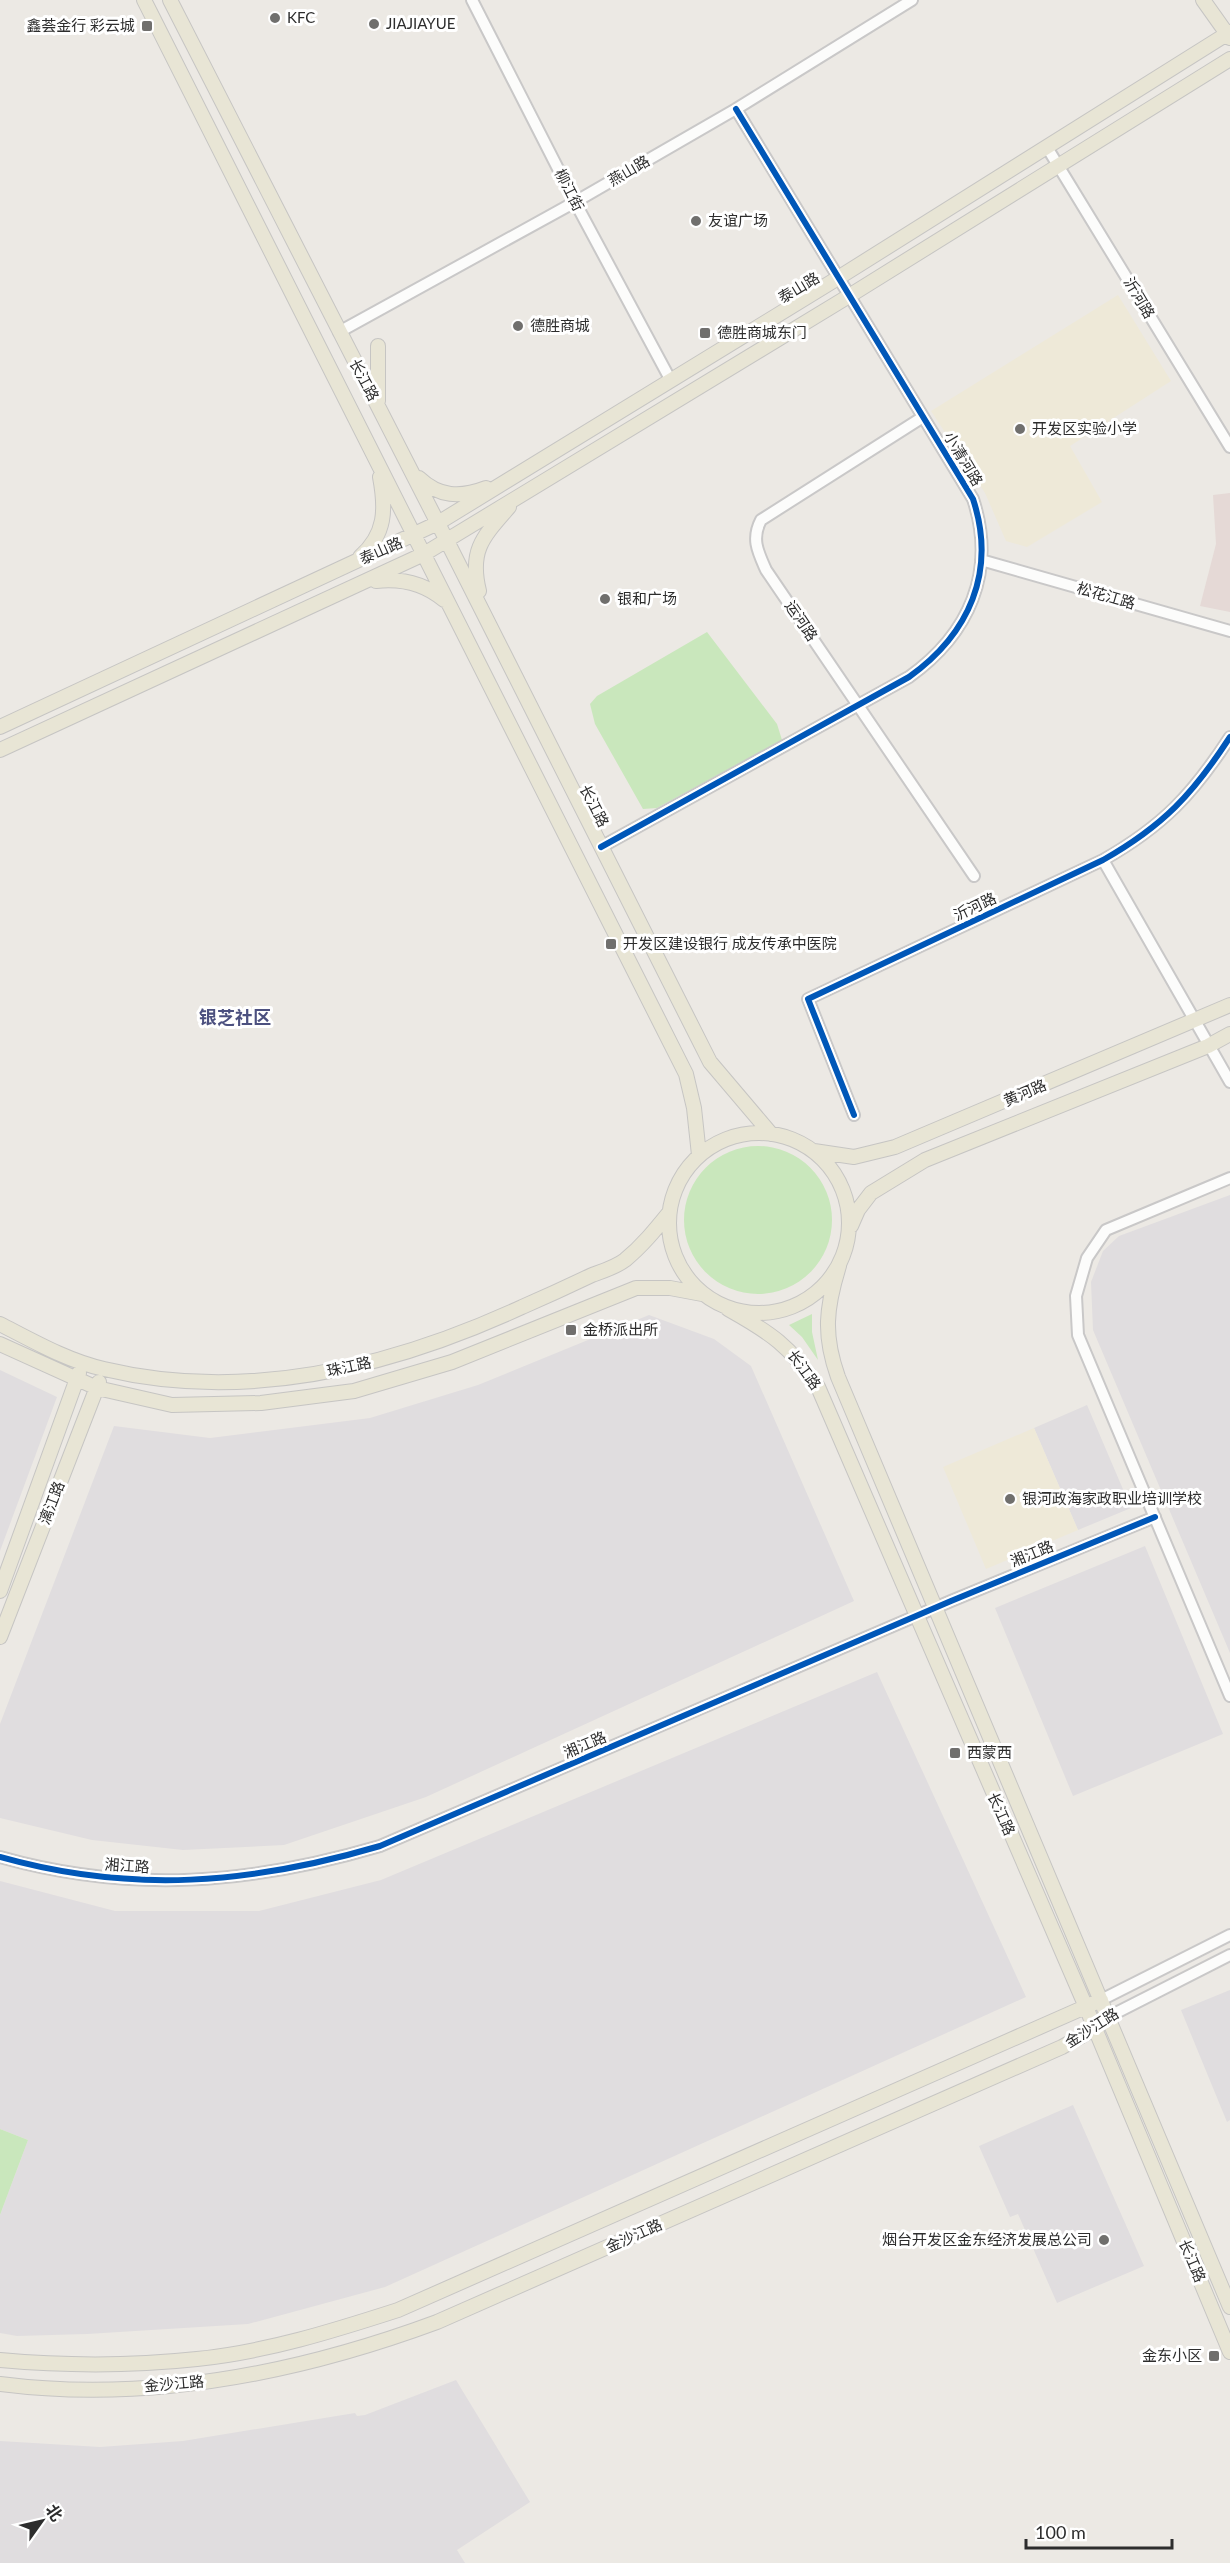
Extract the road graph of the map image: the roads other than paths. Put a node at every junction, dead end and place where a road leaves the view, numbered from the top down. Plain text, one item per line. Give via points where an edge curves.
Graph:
1 (144, 0) edge
2 (170, 0) edge
3 (472, 0) edge
4 (912, 0) edge
5 (1203, 0) edge
6 (1229, 35) edge
7 (1230, 59) edge
8 (736, 109) junction
9 (1048, 148) junction
10 (1059, 165) junction
11 (575, 202) junction
12 (838, 278) junction
13 (849, 296) junction
14 (339, 332) junction
15 (378, 346) dead end
16 (670, 379) junction
17 (381, 411) junction
18 (923, 417) junction
19 (1230, 447) edge
20 (376, 460) junction
21 (409, 467) junction
22 (508, 480) junction
23 (518, 497) junction
24 (438, 523) junction
25 (415, 536) junction
26 (447, 541) junction
27 (424, 554) junction
28 (981, 560) junction
29 (352, 564) junction
30 (362, 583) junction
31 (453, 612) junction
32 (489, 624) junction
33 (1230, 631) edge
34 (858, 705) junction
35 (0, 727) edge
36 (1230, 737) edge
37 (0, 750) edge
38 (601, 847) junction
39 (1103, 860) junction
40 (974, 876) dead end
41 (1230, 1005) edge
42 (1196, 1022) junction
43 (1230, 1034) edge
44 (1208, 1046) junction
45 (1230, 1082) edge
46 (854, 1115) dead end
47 (771, 1134) junction
48 (814, 1151) junction
49 (699, 1155) junction
50 (1230, 1178) edge
51 (668, 1214) junction
52 (849, 1231) junction
53 (839, 1266) junction
54 (702, 1294) junction
55 (728, 1309) junction
56 (0, 1324) edge
57 (0, 1344) edge
58 (82, 1362) junction
59 (104, 1369) junction
60 (76, 1380) junction
61 (97, 1388) junction
62 (1155, 1517) junction
63 (0, 1591) edge
64 (935, 1608) junction
65 (915, 1616) junction
66 (0, 1637) edge
67 (1230, 1696) edge
68 (0, 1857) edge
69 (1230, 1935) edge
70 (1230, 1954) edge
71 (1101, 2000) junction
72 (1086, 2007) junction
73 (1108, 2016) junction
74 (1094, 2029) junction
75 (1230, 2307) edge
76 (1230, 2352) edge
77 (0, 2360) edge
78 (0, 2384) edge

1 - 20 main road, 长江路
2 - 14 main road, 长江路
3 - 11 street, 柳江街
4 - 8 street, 燕山路
5 - 6 main road
6 - 9 main road, 泰山路
7 - 10 main road, 泰山路
8 - 11 street, 燕山路
8 - 12 street, 小清河路
9 - 10 street, 沂河路
9 - 12 main road, 泰山路
10 - 13 main road, 泰山路
10 - 19 street, 沂河路
11 - 14 street, 燕山路
11 - 16 street, 柳江街
12 - 13 street, 小清河路
12 - 16 main road, 泰山路
13 - 18 street, 小清河路
13 - 23 main road, 泰山路
14 - 17 main road, 长江路
15 - 17 main road via 376,395
16 - 22 main road, 泰山路
17 - 21 main road, 长江路
18 - 28 street, 小清河路 via 974,500 982,524
18 - 34 street, 运河路 via 774,511 761,520 755,531 756,549 766,570
20 - 25 main road, 长江路
20 - 29 main road via 385,506 383,525 375,541
21 - 22 main road via 430,488 447,495 479,491
21 - 24 main road, 长江路
22 - 24 main road, 泰山路
23 - 26 main road, 泰山路
23 - 32 main road via 477,549 475,575
24 - 25 main road, 泰山路
24 - 26 main road, 长江路
25 - 27 main road, 长江路
25 - 29 main road, 泰山路
26 - 27 main road, 泰山路
26 - 32 main road, 长江路
27 - 30 main road, 泰山路
27 - 31 main road, 长江路
28 - 33 street, 松花江路
28 - 34 street, 小清河路 via 971,608 955,635 934,659
29 - 35 main road, 泰山路
30 - 31 main road via 398,579 415,583 433,590
30 - 37 main road, 泰山路
31 - 49 main road, 长江路 via 686,1074
32 - 38 main road, 长江路
34 - 38 street, 小清河路
34 - 40 street, 运河路
36 - 39 street, 沂河路 via 1203,779 1173,812
38 - 47 main road, 长江路 via 710,1062
39 - 42 street
39 - 46 street, 沂河路 via 808,999
41 - 42 main road, 黄河路
42 - 44 street
42 - 48 main road, 黄河路 via 895,1148 854,1157
43 - 44 main road, 黄河路
44 - 45 street
44 - 52 main road, 黄河路 via 925,1160 871,1193
47 - 48 main road
47 - 49 main road via 739,1135
48 - 52 main road via 841,1185
49 - 51 main road via 679,1180
50 - 62 street via 1106,1230 1087,1258 1076,1296 1078,1335
51 - 54 main road via 673,1253
51 - 59 main road, 珠江路 via 623,1262 393,1358 262,1380 180,1382
52 - 53 main road
53 - 55 main road via 828,1282 799,1305 770,1314
53 - 64 main road, 长江路 via 830,1297 826,1334 830,1355
54 - 55 main road
54 - 61 main road via 670,1288 636,1288 452,1362 354,1391 261,1403 172,1405
55 - 65 main road, 长江路 via 777,1337 819,1387
56 - 58 main road, 珠江路
57 - 60 main road
58 - 59 main road, 珠江路
58 - 60 main road, 漓江路
59 - 61 main road, 漓江路
60 - 61 main road
60 - 63 main road, 漓江路
61 - 66 main road, 漓江路
62 - 64 street, 湘江路
62 - 67 street
64 - 65 street, 湘江路
64 - 71 main road, 长江路
65 - 68 street, 湘江路 via 380,1846 316,1864 237,1877 124,1880
65 - 72 main road, 长江路
69 - 71 street, 金沙江路
70 - 73 street, 金沙江路
71 - 72 main road, 金沙江路
71 - 73 main road, 长江路
72 - 74 main road, 长江路
72 - 77 main road, 金沙江路 via 494,2271 398,2310 327,2333 199,2359 106,2364
73 - 74 main road, 金沙江路
73 - 75 main road, 长江路
74 - 76 main road, 长江路
74 - 78 main road, 金沙江路 via 985,2081 387,2341 335,2357 182,2386 85,2388

